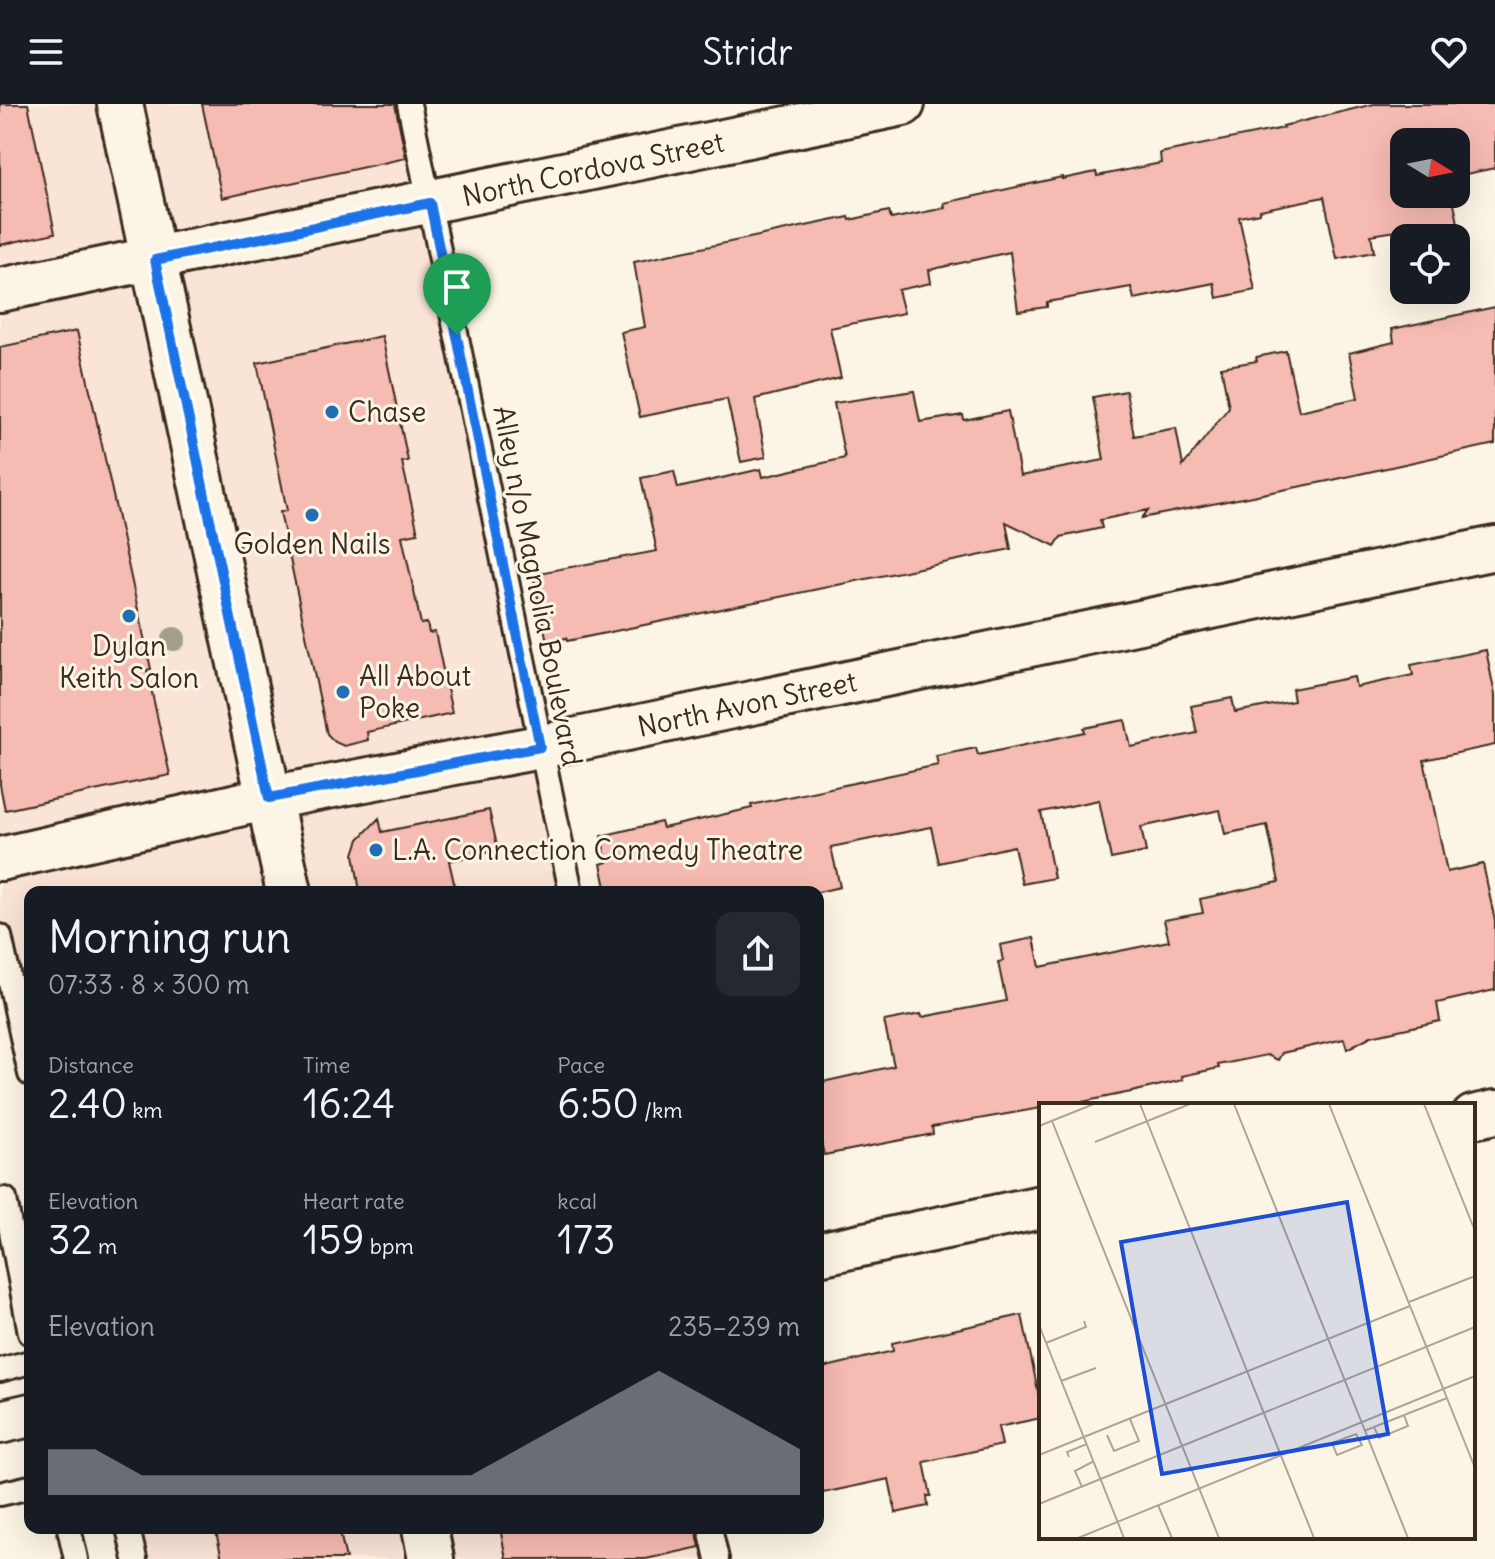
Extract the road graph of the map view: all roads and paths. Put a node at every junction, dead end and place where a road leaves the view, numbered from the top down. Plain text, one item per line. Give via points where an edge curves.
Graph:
1 (120, 104) edge
2 (409, 104) edge
3 (903, 104) edge
4 (430, 203) junction
5 (155, 260) junction
6 (0, 290) edge
7 (1495, 548) edge
8 (540, 747) junction
9 (269, 798) junction
10 (0, 859) edge
11 (288, 886) edge
12 (570, 886) edge
13 (0, 936) edge
14 (24, 1046) edge
15 (1495, 1112) edge
16 (1475, 1117) edge
17 (0, 1200) edge
18 (1039, 1207) edge
19 (824, 1253) edge
20 (24, 1301) edge
21 (24, 1364) edge
22 (0, 1370) edge
23 (24, 1488) edge
24 (0, 1494) edge
25 (70, 1534) edge
26 (129, 1534) edge
27 (426, 1534) edge
28 (711, 1534) edge
29 (76, 1559) edge
30 (135, 1559) edge
31 (431, 1559) edge
32 (717, 1559) edge

1 - 5 main road
2 - 4 lane, Alley n/o Magnolia Boulevard
3 - 4 street, North Cordova Street
4 - 5 street, North Cordova Street
4 - 8 lane, Alley n/o Magnolia Boulevard
5 - 6 street, North Cordova Street
5 - 9 main road
7 - 8 street, North Avon Street
8 - 9 street, North Avon Street
8 - 12 lane, Alley n/o Magnolia Boulevard
9 - 10 street, North Avon Street
9 - 11 main road
13 - 14 lane
15 - 16 street
17 - 20 lane via 5,1199
18 - 19 street
21 - 22 lane
23 - 24 lane
25 - 29 lane
26 - 30 lane
27 - 31 main road
28 - 32 lane

